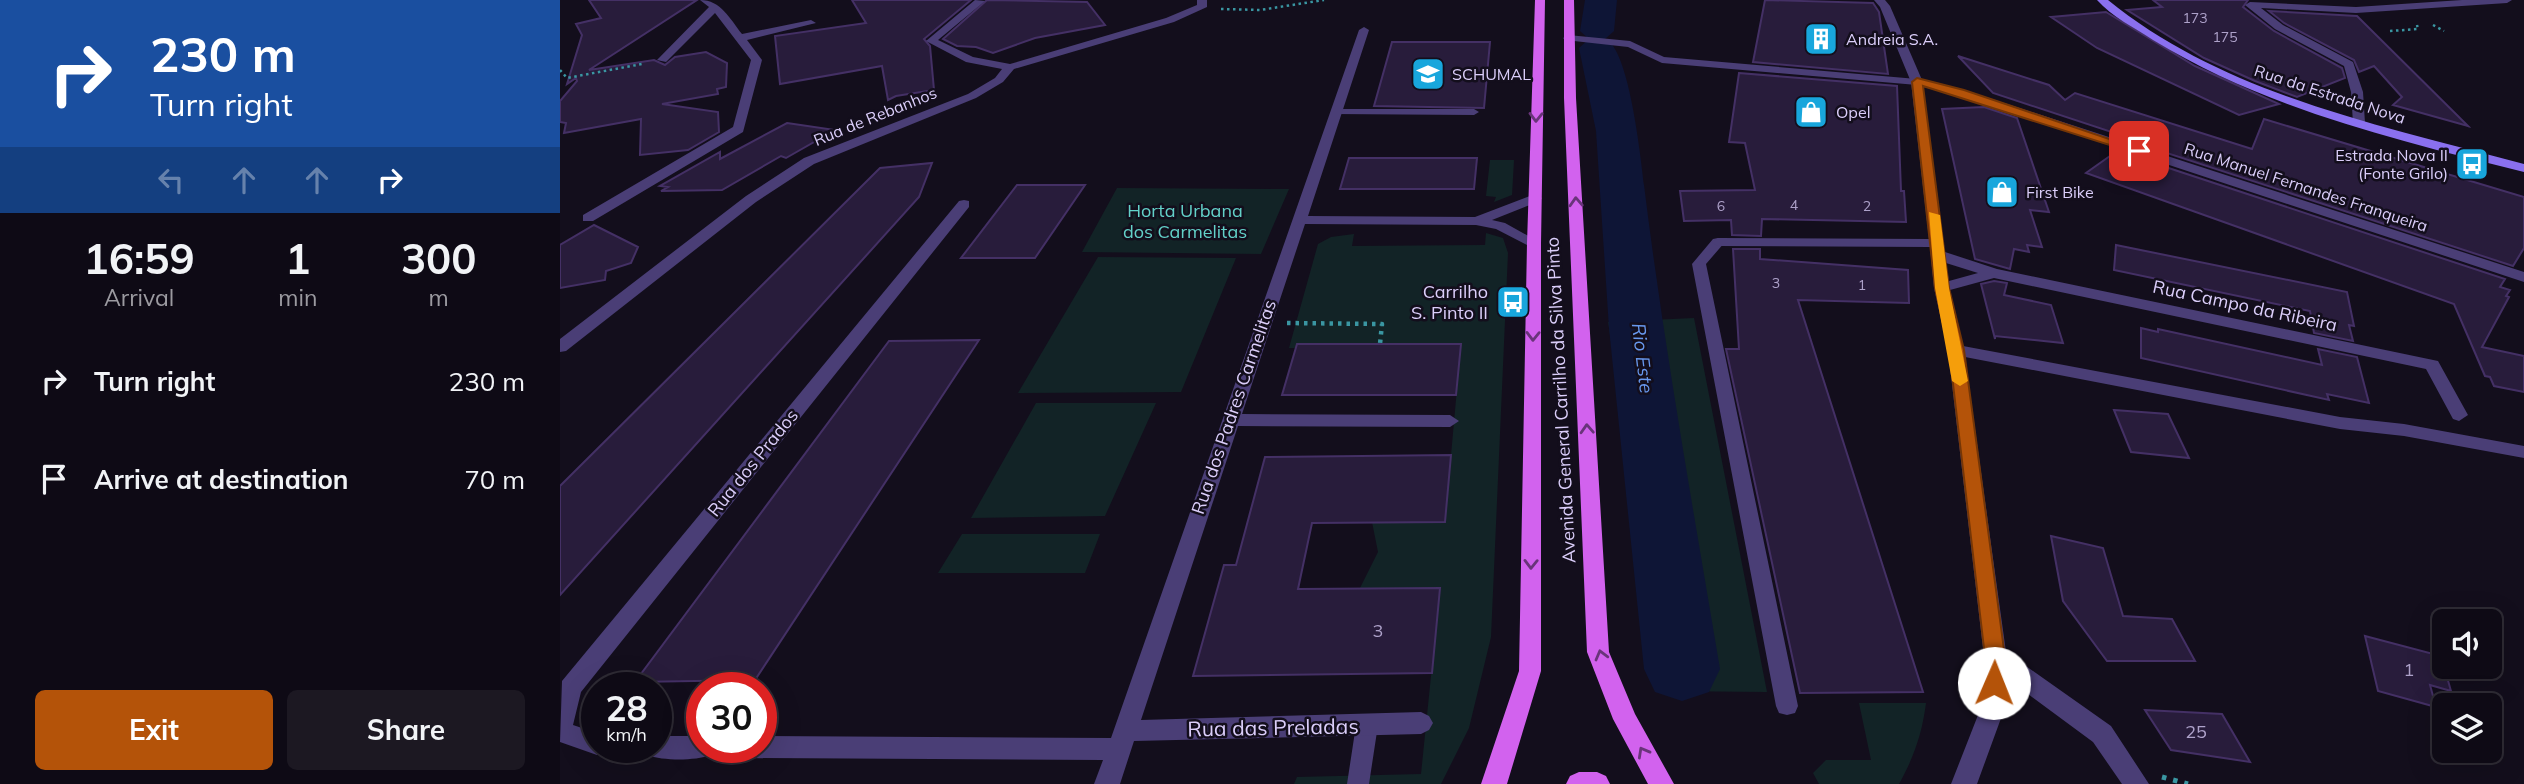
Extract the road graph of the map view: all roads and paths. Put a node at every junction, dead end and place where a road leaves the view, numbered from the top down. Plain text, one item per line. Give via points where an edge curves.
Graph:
1 (1324, 0) edge
2 (1540, 0) edge
3 (1569, 0) edge
4 (1880, 0) edge
5 (2102, 0) edge
6 (2507, 0) edge
7 (980, 1) edge
8 (710, 4) edge
9 (1202, 4) edge
10 (811, 23) dead end
11 (1364, 30) dead end
12 (740, 38) junction
13 (1568, 38) junction
14 (662, 60) joint
15 (1010, 67) junction
16 (560, 70) edge
17 (1917, 82) junction
18 (1336, 112) junction
19 (1474, 112) dead end
20 (2359, 122) junction
21 (2524, 168) edge
22 (1535, 198) junction
23 (964, 204) dead end
24 (588, 218) dead end
25 (1298, 219) junction
26 (1476, 221) junction
27 (1718, 242) joint
28 (1534, 243) junction
29 (1938, 249) junction
30 (1993, 273) junction
31 (2524, 276) edge
32 (1942, 288) junction
33 (1263, 323) junction
34 (1380, 344) dead end
35 (560, 347) edge
36 (1956, 350) junction
37 (2459, 415) dead end
38 (1229, 420) junction
39 (1450, 421) dead end
40 (2524, 452) edge
41 (1995, 657) junction
42 (1787, 706) dead end
43 (1421, 723) dead end
44 (1367, 725) junction
45 (560, 731) edge
46 (581, 738) edge
47 (1122, 740) junction
48 (777, 746) edge
49 (1107, 784) edge
50 (1358, 784) edge
51 (1494, 784) edge
52 (1579, 784) edge
53 (1597, 784) edge
54 (1661, 784) edge
55 (1964, 784) edge
56 (2136, 784) edge

1 - 9 path via 1238,12
2 -> 22 main road, Avenida General Carrilho da Silva Pinto
3 - 13 main road, Avenida General Carrilho da Silva Pinto
4 - 17 street
5 - 20 main road, Rua da Estrada Nova via 2170,47 2262,91
6 - 20 street via 2356,10 2249,5 2349,64
7 - 15 street via 931,41 970,60
8 - 12 street
8 - 14 street
9 - 15 street, Rua de Rebanhos via 1170,20
10 - 12 street
11 - 18 street, Rua dos Padres Carmelitas
12 - 24 street via 757,60 739,129
13 - 17 lane via 1630,44 1662,60
54 -> 13 main road, Avenida General Carrilho da Silva Pinto via 1625,719 1598,652
14 - 16 path via 567,78
15 - 35 street, Rua de Rebanhos via 999,80 972,96 809,161 751,199
17 - 29 street
17 - 31 street, Rua Manuel Fernandes Franqueira via 1973,96
18 - 19 lane
18 - 25 street, Rua dos Padres Carmelitas
20 - 21 main road, Rua da Estrada Nova
22 - 26 street
22 - 28 main road, Avenida General Carrilho da Silva Pinto
23 - 45 street, Rua dos Prados via 570,688
25 - 26 street
25 - 33 street, Rua dos Padres Carmelitas
26 - 28 street via 1500,226
27 - 29 street, Rua Campo da Ribeira
27 - 42 lane via 1699,264
28 -> 51 main road, Avenida General Carrilho da Silva Pinto via 1530,671
29 - 30 street, Rua Campo da Ribeira
29 - 32 street
30 - 32 street, Rua Campo da Ribeira
30 - 37 street, Rua Campo da Ribeira via 2432,365
32 - 36 street
33 - 34 path via 1382,324
33 - 38 street, Rua dos Padres Carmelitas
36 - 40 street via 2340,423
36 - 41 street
38 - 39 street
38 - 47 street, Rua dos Padres Carmelitas
41 - 55 street via 1992,710
41 - 56 street via 2102,734
43 - 44 street, Rua das Preladas
44 - 47 street, Rua das Preladas
44 - 50 lane
45 - 46 street, Rua dos Prados
47 - 48 street
47 - 49 street, Rua dos Padres Carmelitas
52 - 53 main road

